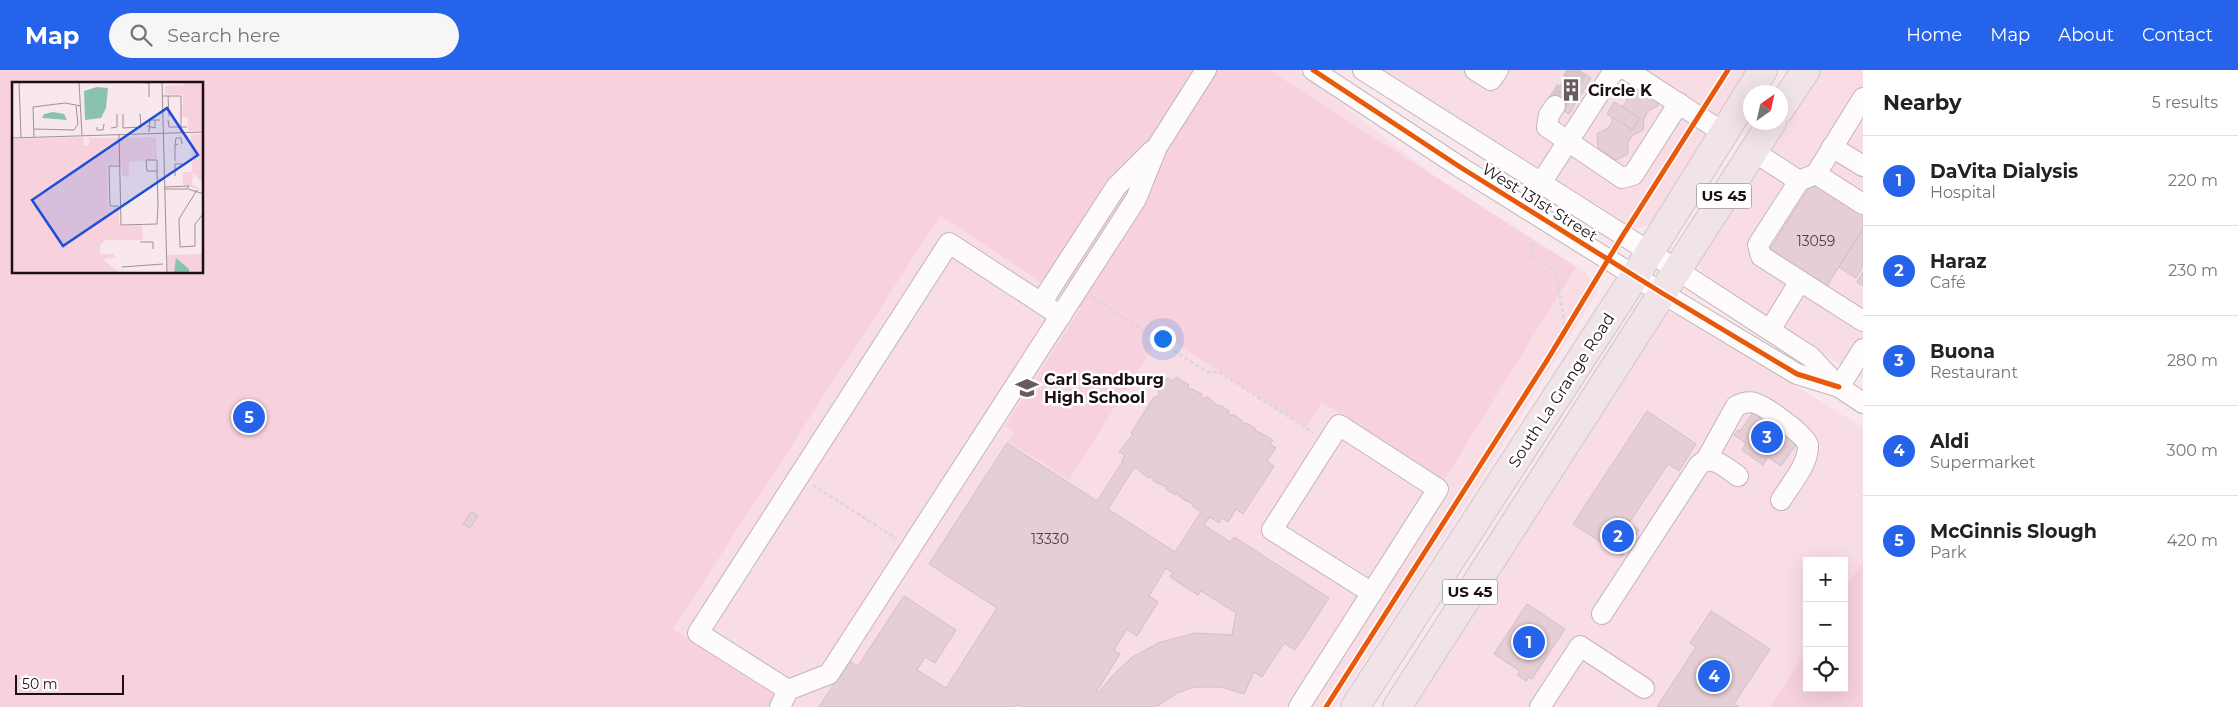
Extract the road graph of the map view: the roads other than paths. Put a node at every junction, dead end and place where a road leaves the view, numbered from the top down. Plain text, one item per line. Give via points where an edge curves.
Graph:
1 (1206, 70) edge
2 (1312, 70) edge
3 (1363, 70) edge
4 (1475, 70) edge
5 (1498, 70) edge
6 (1617, 70) edge
7 (1627, 70) edge
8 (1763, 70) edge
9 (1806, 70) edge
10 (1788, 97) edge
11 (1863, 98) edge
12 (1679, 103) junction
13 (1555, 106) tunnel mouth
14 (1767, 130) edge
15 (1724, 133) junction
16 (1568, 142) junction
17 (1157, 147) junction
18 (1832, 147) junction
19 (1753, 151) junction
20 (1863, 166) edge
21 (1807, 178) junction
22 (1541, 183) junction
23 (1863, 204) edge
24 (1650, 252) junction
25 (1677, 270) junction
26 (1635, 276) junction
27 (1800, 281) junction
28 (1662, 293) junction
29 (1041, 303) junction
30 (1061, 316) junction
31 (1863, 321) edge
32 (1770, 330) junction
33 (1863, 349) edge
34 (1839, 387) junction
35 (1863, 403) edge
36 (1706, 460) junction
37 (1738, 476) dead end
38 (1781, 500) dead end
39 (1372, 593) junction
40 (1602, 614) dead end
41 (1644, 688) dead end
42 (784, 699) edge
43 (1299, 707) edge
44 (1355, 707) edge
45 (1397, 707) edge
46 (1540, 707) edge

1 - 17 street
2 - 26 street, West 131st Street
3 - 22 street, West 131st Street
4 - 5 street via 1491,80
6 - 16 street
7 - 12 street
8 - 15 highway, South La Grange Road / US 45
9 - 10 highway
11 - 18 street
12 - 15 street
12 - 16 street via 1633,175 1622,178
13 - 16 street via 1549,115 1548,127
14 - 19 highway, South La Grange Road / US 45
15 - 24 highway, South La Grange Road / US 45
16 - 22 street
17 - 29 street via 1116,187
17 - 30 street via 1136,199
18 - 20 street
18 - 21 street
19 - 21 street
19 - 25 highway, South La Grange Road / US 45
21 - 23 street
21 - 27 street via 1758,245 1761,256
22 - 24 street, West 131st Street
24 - 25 street, West 131st Street
24 - 26 highway, South La Grange Road / US 45
25 - 28 highway, South La Grange Road / US 45
25 - 32 street, West 131st Street
26 - 28 street, West 131st Street
26 - 44 highway, South La Grange Road / US 45
27 - 31 street
27 - 32 street
28 - 34 street, West 131st Street via 1797,374
28 - 45 highway, South La Grange Road / US 45
29 - 30 street
29 - 42 street via 949,243 698,633
30 - 42 street via 829,674
32 - 34 street, West 131st Street via 1811,357
33 - 34 street
34 - 35 street, West 131st Street
36 - 37 street via 1716,461
36 - 38 street via 1736,406 1744,402 1755,403 1802,434 1808,443 1807,457
36 - 40 street via 1699,465
39 - 39 street via 1272,530 1339,425 1438,489
39 - 43 street
41 - 46 street via 1580,646

